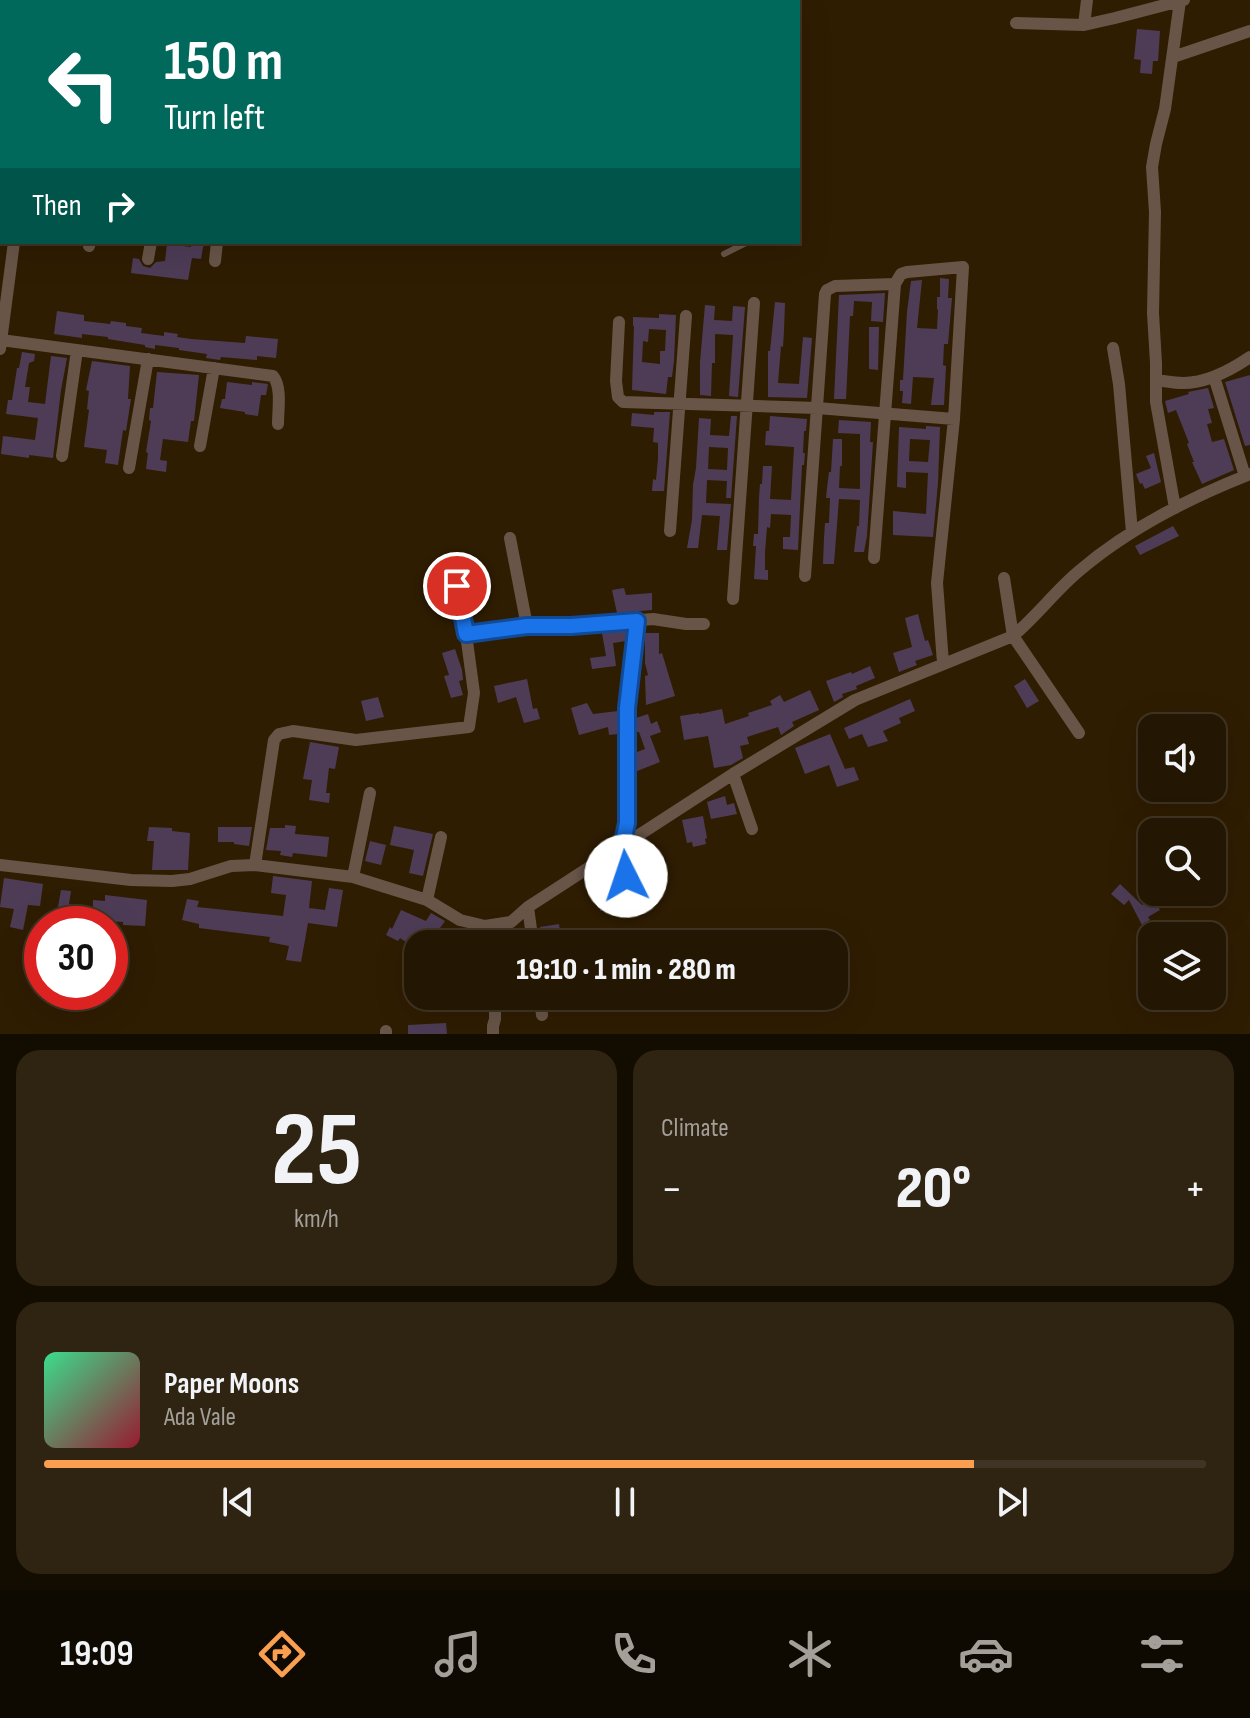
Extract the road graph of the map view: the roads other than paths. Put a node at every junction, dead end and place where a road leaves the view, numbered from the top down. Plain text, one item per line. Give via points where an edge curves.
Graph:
1 (1087, 0) edge
2 (1182, 0) edge
3 (1016, 23) dead end
4 (1084, 25) junction
5 (1250, 31) edge
6 (1173, 57) junction
7 (13, 244) edge
8 (151, 244) edge
9 (217, 244) edge
10 (744, 244) edge
11 (724, 254) dead end
12 (148, 259) dead end
13 (215, 261) dead end
14 (5, 274) edge
15 (895, 284) junction
16 (754, 303) dead end
17 (686, 316) dead end
18 (619, 322) dead end
19 (1, 344) edge
20 (1113, 348) dead end
21 (77, 350) junction
22 (1250, 357) edge
23 (148, 359) junction
24 (214, 368) junction
25 (1156, 380) junction
26 (1216, 383) dead end
27 (680, 405) junction
28 (747, 407) junction
29 (817, 408) junction
30 (886, 414) junction
31 (954, 419) junction
32 (278, 424) dead end
33 (200, 446) dead end
34 (62, 456) dead end
35 (129, 468) dead end
36 (1248, 475) edge
37 (1175, 508) junction
38 (670, 531) dead end
39 (1132, 532) junction
40 (510, 538) dead end
41 (874, 558) dead end
42 (452, 562) dead end
43 (805, 576) dead end
44 (1004, 578) dead end
45 (733, 599) dead end
46 (637, 621) junction
47 (704, 624) dead end
48 (527, 626) junction
49 (466, 634) junction
50 (1013, 636) junction
51 (943, 663) junction
52 (1079, 733) dead end
53 (733, 774) junction
54 (370, 793) dead end
55 (752, 829) dead end
56 (441, 837) dead end
57 (622, 847) junction
58 (0, 865) edge
59 (255, 865) junction
60 (353, 877) junction
61 (427, 900) junction
62 (631, 905) dead end
63 (528, 907) junction
64 (493, 925) junction
65 (493, 930) edge
66 (531, 930) edge
67 (495, 1010) edge
68 (541, 1010) edge
69 (542, 1015) dead end
70 (493, 1034) edge

1 - 4 street
2 - 4 street
2 - 6 street
3 - 4 street
5 - 6 street
6 - 25 street via 1152,167
7 - 14 street
8 - 12 street
9 - 13 street
10 - 11 lane
14 - 19 street
15 - 29 street via 827,290
15 - 30 street
15 - 31 street via 907,272 963,267
16 - 28 street
17 - 27 street
18 - 27 street via 619,400
19 - 21 street
20 - 39 street
21 - 23 street
21 - 34 street
22 - 25 street via 1212,378
23 - 24 street
23 - 35 street
24 - 32 street via 276,378
24 - 33 street
25 - 37 street
26 - 36 street
27 - 28 street
27 - 38 street
28 - 29 street
28 - 45 street
29 - 30 street
29 - 43 street
30 - 31 street
30 - 41 street
31 - 51 street via 937,583
36 - 37 street
37 - 39 street
39 - 50 street via 1081,569
40 - 48 street
42 - 49 street
44 - 50 street
46 - 47 street
46 - 48 street
46 - 57 street via 627,708 627,823
48 - 49 street
49 - 59 street via 474,693 469,727 356,740 293,731 279,734
50 - 51 street
50 - 52 street
51 - 53 street via 855,700
53 - 55 street
53 - 57 street
54 - 60 street
56 - 61 street
57 - 62 street
57 - 63 street
58 - 59 street via 172,881
59 - 60 street
60 - 61 street
61 - 64 street via 460,920
63 - 64 street via 511,922
63 - 66 street
64 - 65 street
67 - 70 street
68 - 69 street

